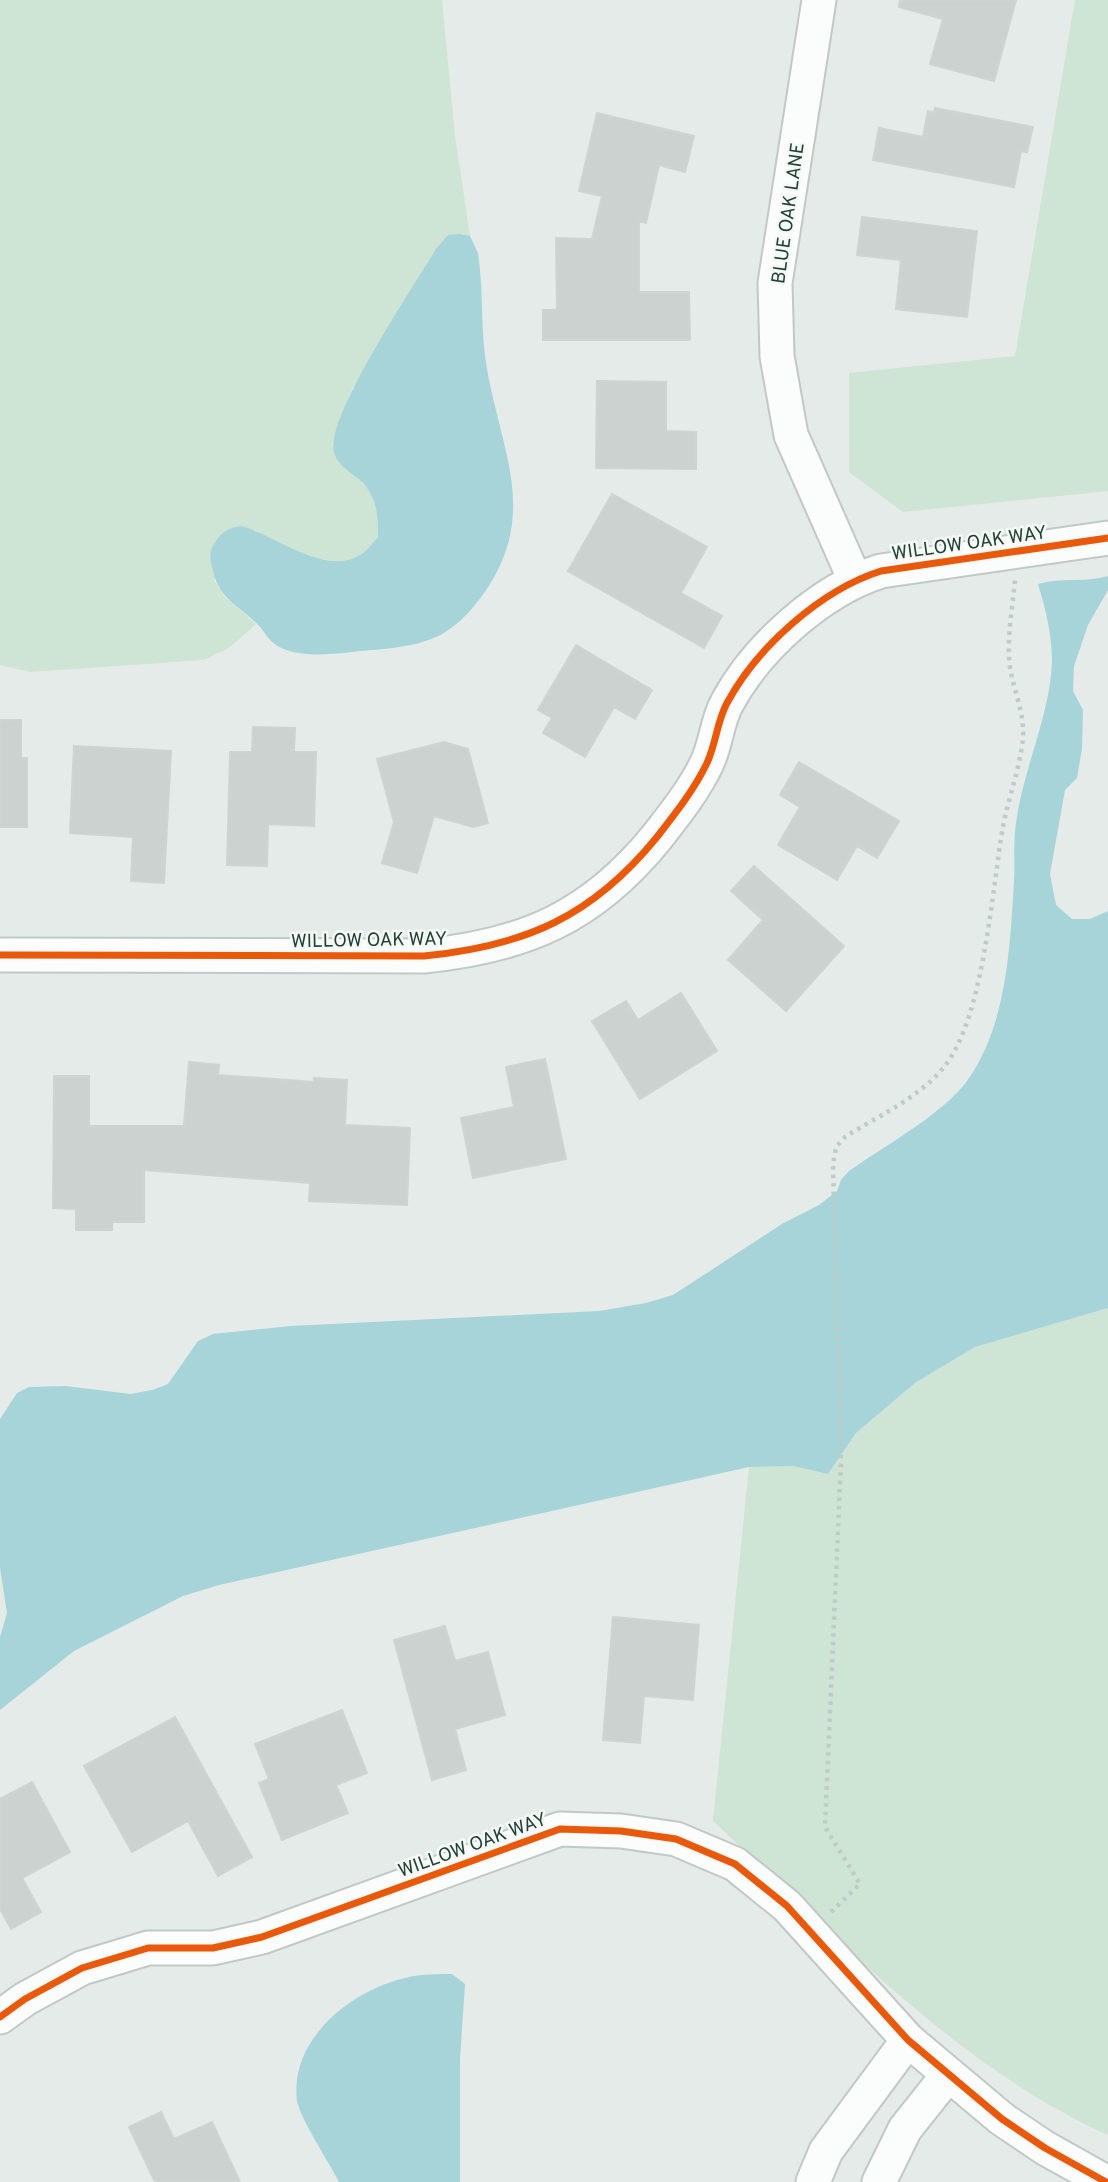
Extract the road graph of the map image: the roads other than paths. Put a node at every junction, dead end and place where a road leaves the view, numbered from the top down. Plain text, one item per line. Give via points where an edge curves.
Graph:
1 (819, 0) edge
2 (1108, 538) edge
3 (855, 580) junction
4 (0, 955) edge
5 (0, 2017) edge
6 (908, 2040) junction
7 (948, 2075) junction
8 (813, 2182) edge
9 (879, 2182) edge
10 (1106, 2182) edge

1 - 3 street, BLUE OAK LANE via 775,282 777,356 791,435
2 - 3 street, WILLOW OAK WAY via 909,566
3 - 4 street, WILLOW OAK WAY via 816,604 763,654 726,704 706,763 673,818 604,893 559,923 480,948 424,956
5 - 6 street, WILLOW OAK WAY via 82,1968 148,1948 213,1948 262,1937 559,1829 676,1839 735,1864 787,1906
6 - 7 street, WILLOW OAK WAY
6 - 8 street via 826,2151
7 - 9 street via 905,2129
7 - 10 street, WILLOW OAK WAY via 1002,2119

